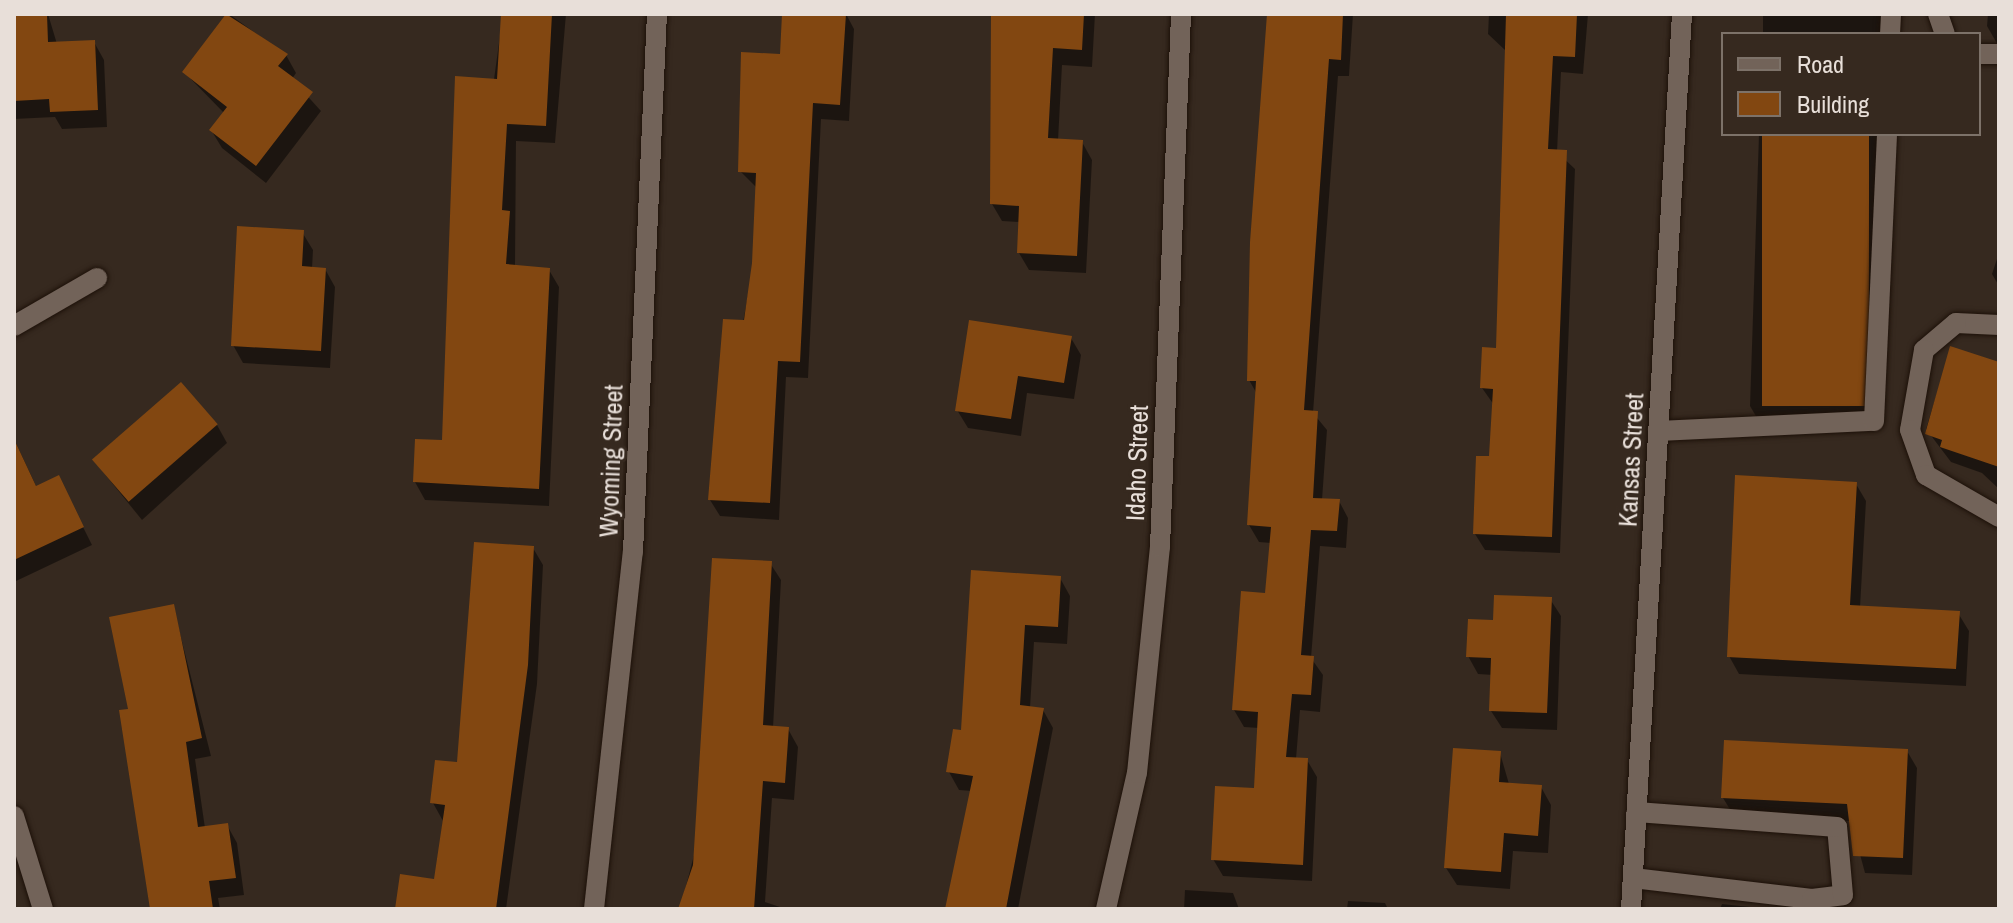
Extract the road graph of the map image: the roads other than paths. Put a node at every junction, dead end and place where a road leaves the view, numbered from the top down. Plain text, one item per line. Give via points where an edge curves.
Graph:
1 (657, 14) edge
2 (1181, 14) edge
3 (1682, 14) edge
4 (1887, 136) edge
5 (97, 278) dead end
6 (1999, 325) edge
7 (14, 326) edge
8 (1658, 431) junction
9 (1999, 517) edge
10 (1637, 812) junction
11 (14, 816) edge
12 (1633, 878) junction
13 (43, 909) edge
14 (594, 909) edge
15 (1106, 909) edge
16 (1631, 909) edge

1 - 14 street, Wyoming Street via 633,552
2 - 15 street, Idaho Street via 1160,547 1137,773
3 - 8 street, Kansas Street
4 - 8 street via 1874,421
5 - 7 street
6 - 9 street via 1956,323 1924,350 1910,430 1926,475
8 - 10 street, Kansas Street
10 - 12 street, Kansas Street
10 - 12 street via 1837,827 1843,895 1812,899
11 - 13 street
12 - 16 street, Kansas Street

